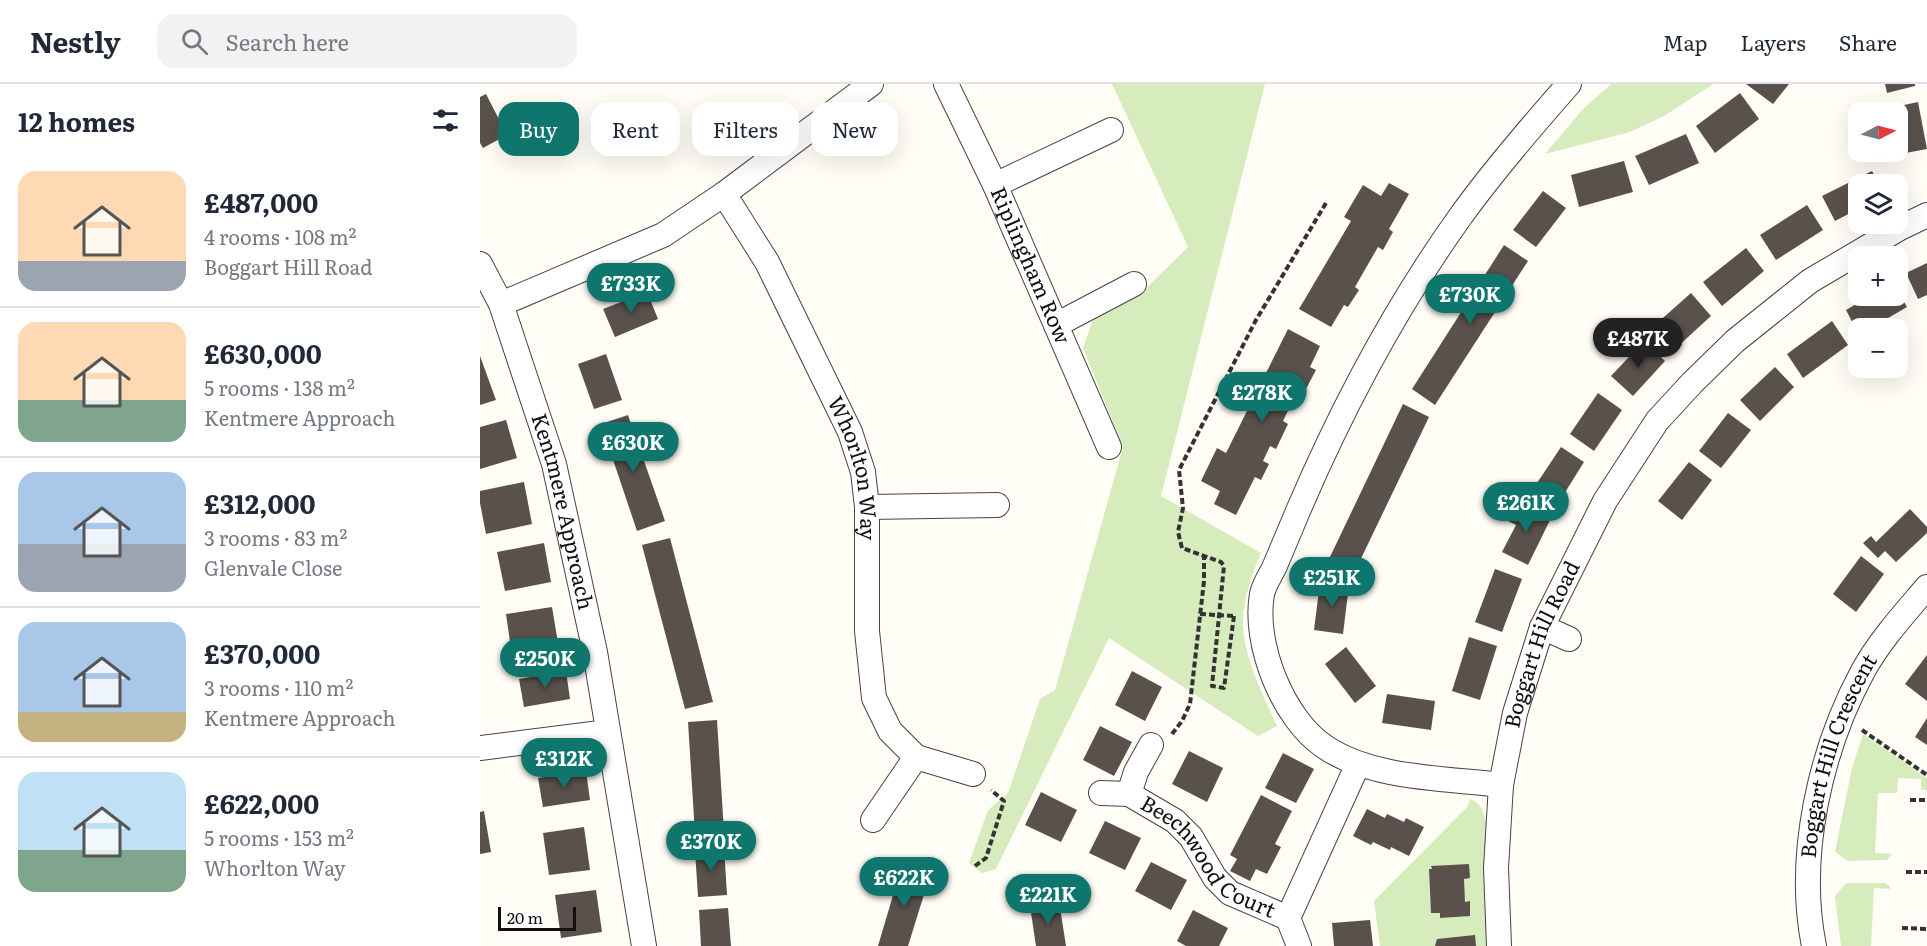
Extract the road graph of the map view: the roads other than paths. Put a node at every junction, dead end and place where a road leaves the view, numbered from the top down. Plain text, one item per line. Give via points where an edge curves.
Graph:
1 (871, 84) edge
2 (946, 84) edge
3 (1569, 84) edge
4 (1111, 130) dead end
5 (995, 185) junction
6 (724, 194) junction
7 (1927, 215) edge
8 (480, 264) edge
9 (1134, 284) dead end
10 (501, 304) junction
11 (1056, 325) junction
12 (1109, 447) dead end
13 (997, 505) dead end
14 (867, 507) junction
15 (1927, 587) edge
16 (1542, 627) junction
17 (1569, 639) dead end
18 (598, 733) junction
19 (1151, 746) road end
20 (480, 748) edge
21 (916, 757) junction
22 (1358, 764) junction
23 (974, 774) road end
24 (1501, 785) junction
25 (1101, 793) dead end
26 (1129, 794) junction
27 (873, 820) dead end
28 (1288, 918) junction
29 (644, 946) edge
30 (1299, 946) edge
31 (1499, 946) edge
32 (1814, 946) edge

1 - 6 street
2 - 5 street, Riplingham Row
3 - 22 street via 1459,218 1406,299 1352,395 1263,593 1263,638 1284,699 1302,728 1325,747
4 - 5 street
5 - 11 street, Riplingham Row
6 - 10 street via 663,236
6 - 14 street, Whorlton Way via 767,262 850,432 863,472
7 - 16 street, Boggart Hill Road via 1810,281 1736,341 1692,383 1657,421 1605,501
8 - 10 street, Kentmere Approach
9 - 11 street
10 - 18 street, Kentmere Approach via 554,464 595,652
11 - 12 street, Riplingham Row
13 - 14 street
14 - 21 street, Whorlton Way via 867,631 874,698 890,731
15 - 32 street, Boggart Hill Crescent via 1863,670 1835,734 1816,802 1806,872
16 - 17 street
16 - 24 street, Boggart Hill Road via 1515,713
18 - 20 street
18 - 29 street, Kentmere Approach
19 - 26 street, Beechwood Court
21 - 23 street, Whorlton Way
21 - 27 street
22 - 24 street via 1392,773
22 - 28 street, Beechwood Court
24 - 31 street, Boggart Hill Road via 1496,868
25 - 26 street, Beechwood Court
26 - 28 street, Beechwood Court via 1175,820 1230,893
28 - 30 street, Beechwood Court

